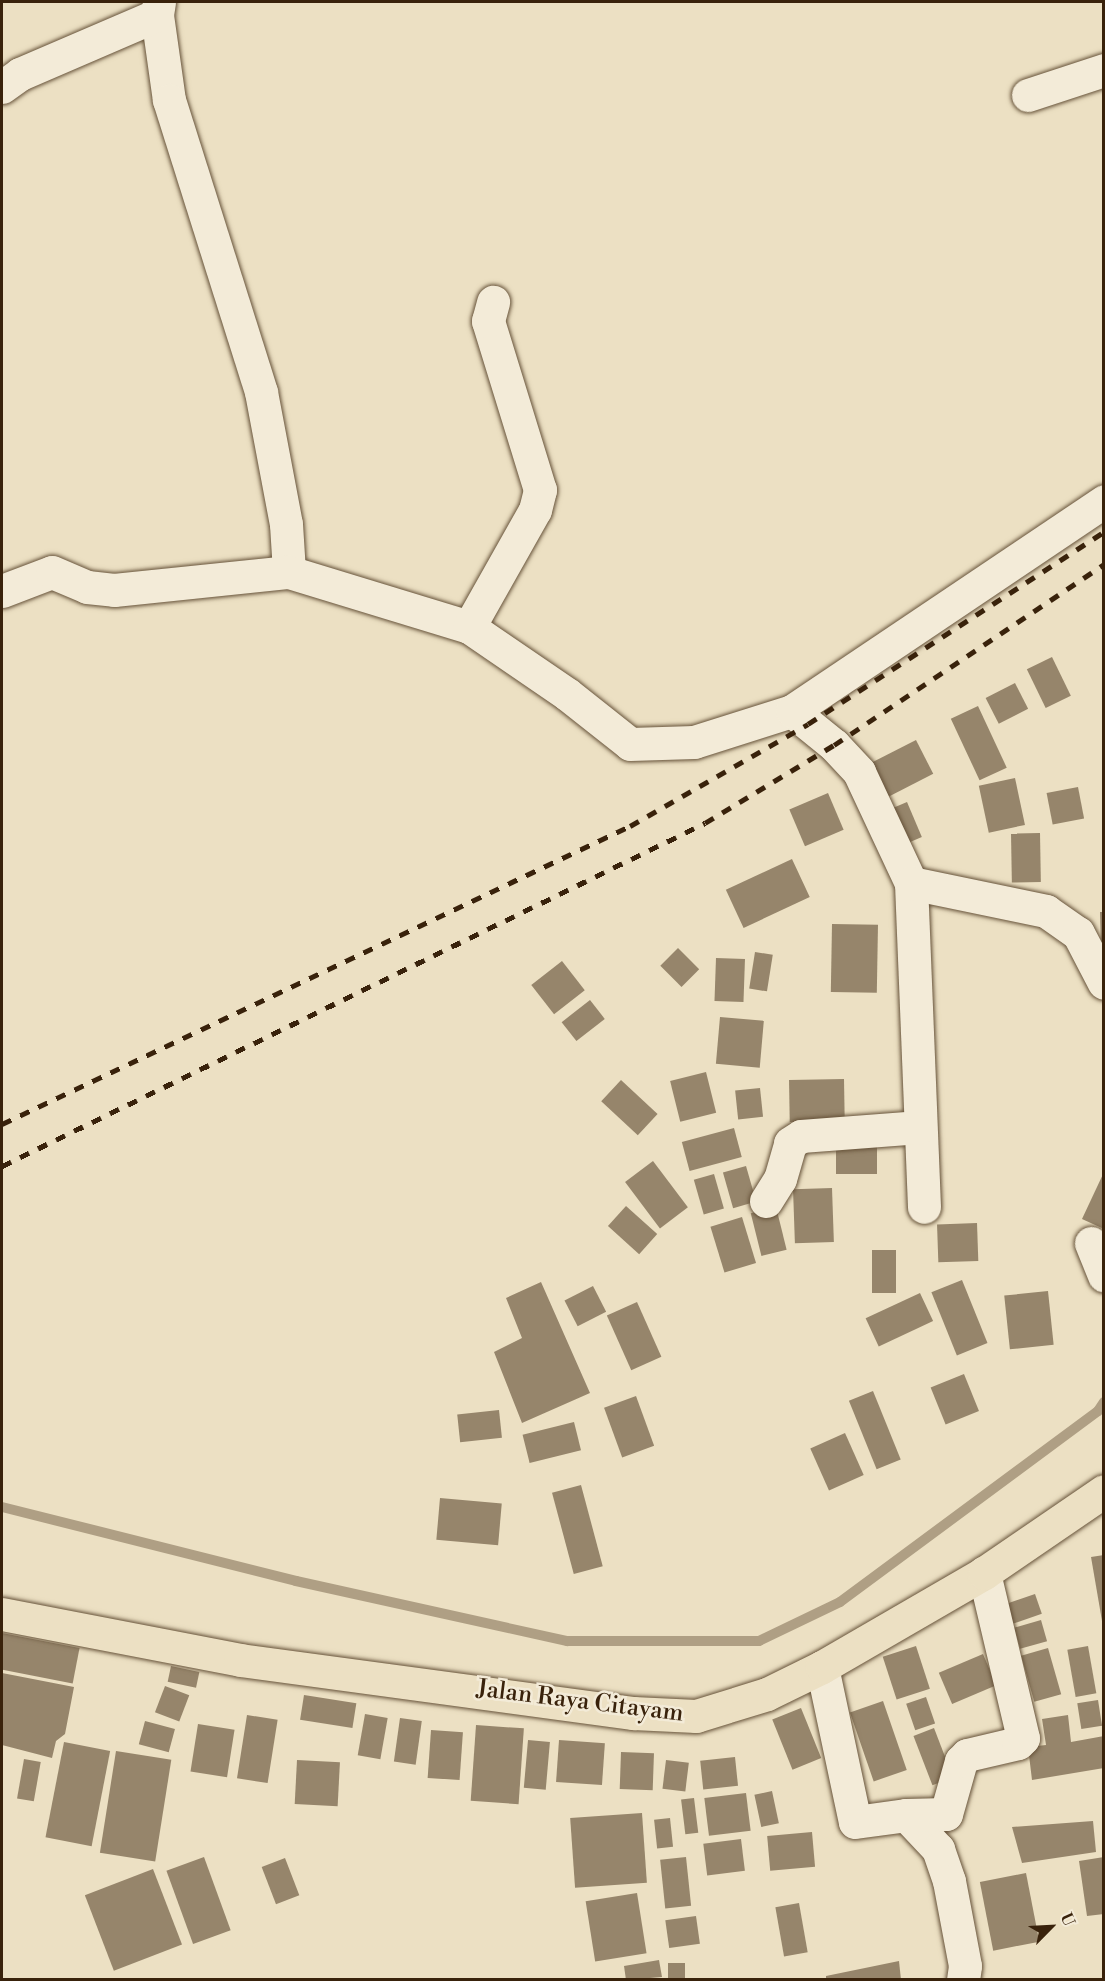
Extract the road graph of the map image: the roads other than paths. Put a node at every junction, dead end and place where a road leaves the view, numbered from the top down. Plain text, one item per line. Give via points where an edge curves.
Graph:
1 (158, 8) edge
2 (1104, 70) edge
3 (2, 87) edge
4 (1028, 95) dead end
5 (493, 302) dead end
6 (1104, 501) edge
7 (289, 572) junction
8 (2, 591) edge
9 (469, 627) junction
10 (792, 711) junction
11 (911, 883) junction
12 (1104, 982) edge
13 (920, 1127) junction
14 (766, 1201) dead end
15 (924, 1207) dead end
16 (1091, 1243) dead end
17 (1104, 1276) edge
18 (1104, 1491) edge
19 (984, 1573) junction
20 (2, 1614) edge
21 (822, 1667) junction
22 (906, 1815) junction
23 (963, 1980) edge

1 - 3 street via 30,69
1 - 7 street via 170,100 261,392 286,524
2 - 4 street
5 - 9 street via 488,321 540,490 535,510
6 - 10 street
7 - 8 street via 114,590 87,587 52,572
7 - 9 street
9 - 10 street via 567,694 630,744 694,742
10 - 11 street via 860,772
11 - 12 street via 1046,911 1078,933
11 - 13 street
13 - 14 street via 801,1136 790,1143 780,1179
13 - 15 street
16 - 17 street
18 - 19 main road, Jalan Raya Citayam
19 - 21 main road, Jalan Raya Citayam
19 - 22 street via 1023,1738 1018,1743 967,1755 961,1761 946,1814
20 - 21 main road, Jalan Raya Citayam via 240,1660 633,1713 696,1716 767,1694
21 - 22 street via 855,1822
22 - 23 street via 938,1849 949,1881 965,1966

